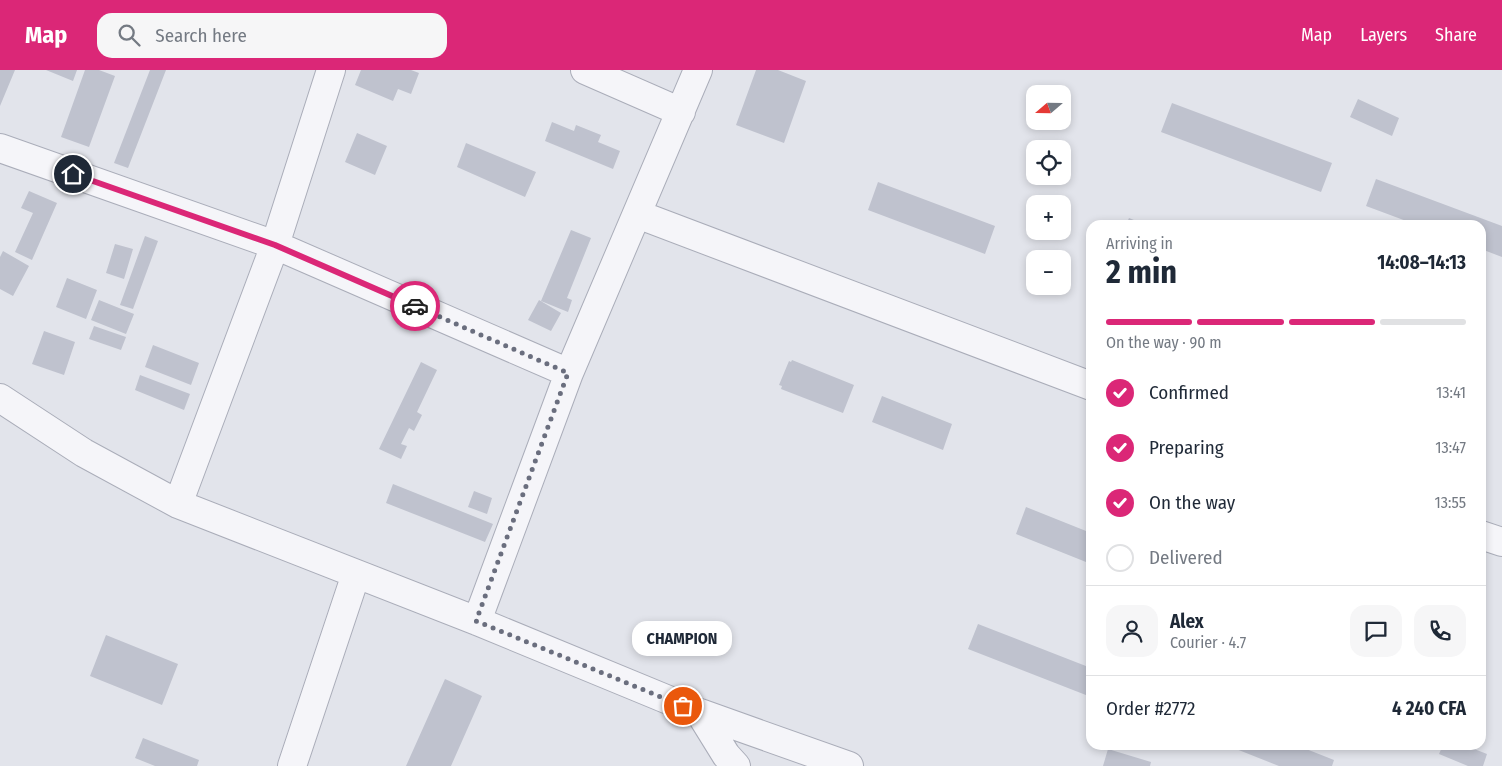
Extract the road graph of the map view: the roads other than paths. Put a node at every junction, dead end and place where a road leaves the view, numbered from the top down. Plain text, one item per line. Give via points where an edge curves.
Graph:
1 (331, 70) edge
2 (586, 70) edge
3 (698, 70) edge
4 (681, 112) junction
5 (0, 148) edge
6 (637, 214) junction
7 (275, 245) junction
8 (568, 373) junction
9 (1086, 384) edge
10 (0, 398) edge
11 (178, 504) junction
12 (1486, 537) edge
13 (1502, 542) edge
14 (356, 574) junction
15 (476, 621) junction
16 (700, 713) junction
17 (821, 755) junction
18 (292, 766) edge
19 (736, 766) edge
20 (793, 766) edge
21 (849, 766) edge

1 - 7 street
2 - 4 street
3 - 4 street
4 - 6 street
5 - 7 street
6 - 8 street
6 - 9 street
7 - 8 street
7 - 11 street
8 - 15 street
10 - 11 street via 84,453
11 - 14 street
12 - 13 street
14 - 15 street
14 - 18 street
15 - 16 street
16 - 17 street
16 - 19 street
17 - 20 street
17 - 21 street

